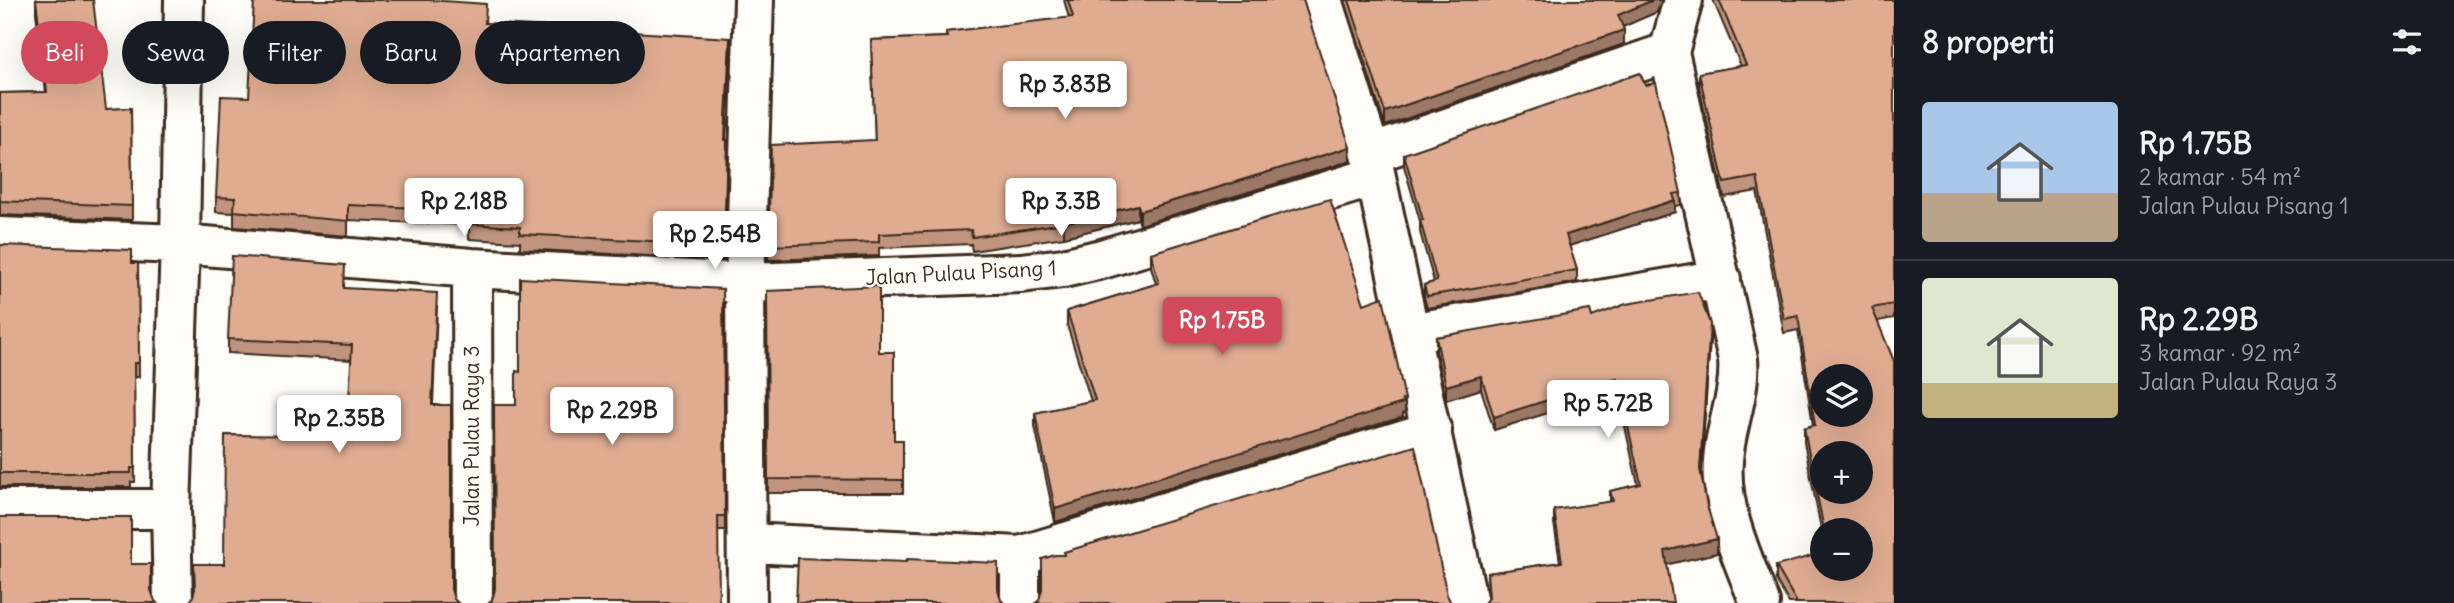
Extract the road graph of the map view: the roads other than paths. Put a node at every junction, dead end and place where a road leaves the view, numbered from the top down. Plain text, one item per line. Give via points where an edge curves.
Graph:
1 (184, 0) edge
2 (754, 0) edge
3 (1322, 0) edge
4 (1683, 0) edge
5 (1669, 52) junction
6 (1373, 166) junction
7 (0, 237) edge
8 (180, 244) junction
9 (472, 268) junction
10 (1721, 279) junction
11 (745, 283) junction
12 (1410, 333) junction
13 (1432, 431) junction
14 (0, 509) edge
15 (171, 509) junction
16 (748, 543) junction
17 (1020, 556) junction
18 (173, 603) edge
19 (473, 603) edge
20 (747, 603) edge
21 (1020, 603) edge
22 (1468, 603) edge
23 (1760, 603) edge

1 - 8 street
2 - 11 street
3 - 6 street
4 - 5 street
5 - 6 street, Jalan Pulau Pisang 1
5 - 10 street
6 - 11 street, Jalan Pulau Pisang 1 via 1102,259 1063,268
6 - 12 street
7 - 8 street, Jalan Pulau Pisang 1
8 - 9 street, Jalan Pulau Pisang 1
8 - 15 street
9 - 11 street, Jalan Pulau Pisang 1
9 - 19 street, Jalan Pulau Raya 3
10 - 12 street
10 - 23 street via 1739,369 1726,433 1723,491
11 - 16 street
12 - 13 street
13 - 17 street
13 - 22 street
14 - 15 street
15 - 18 street
16 - 17 street
16 - 20 street
17 - 21 street

